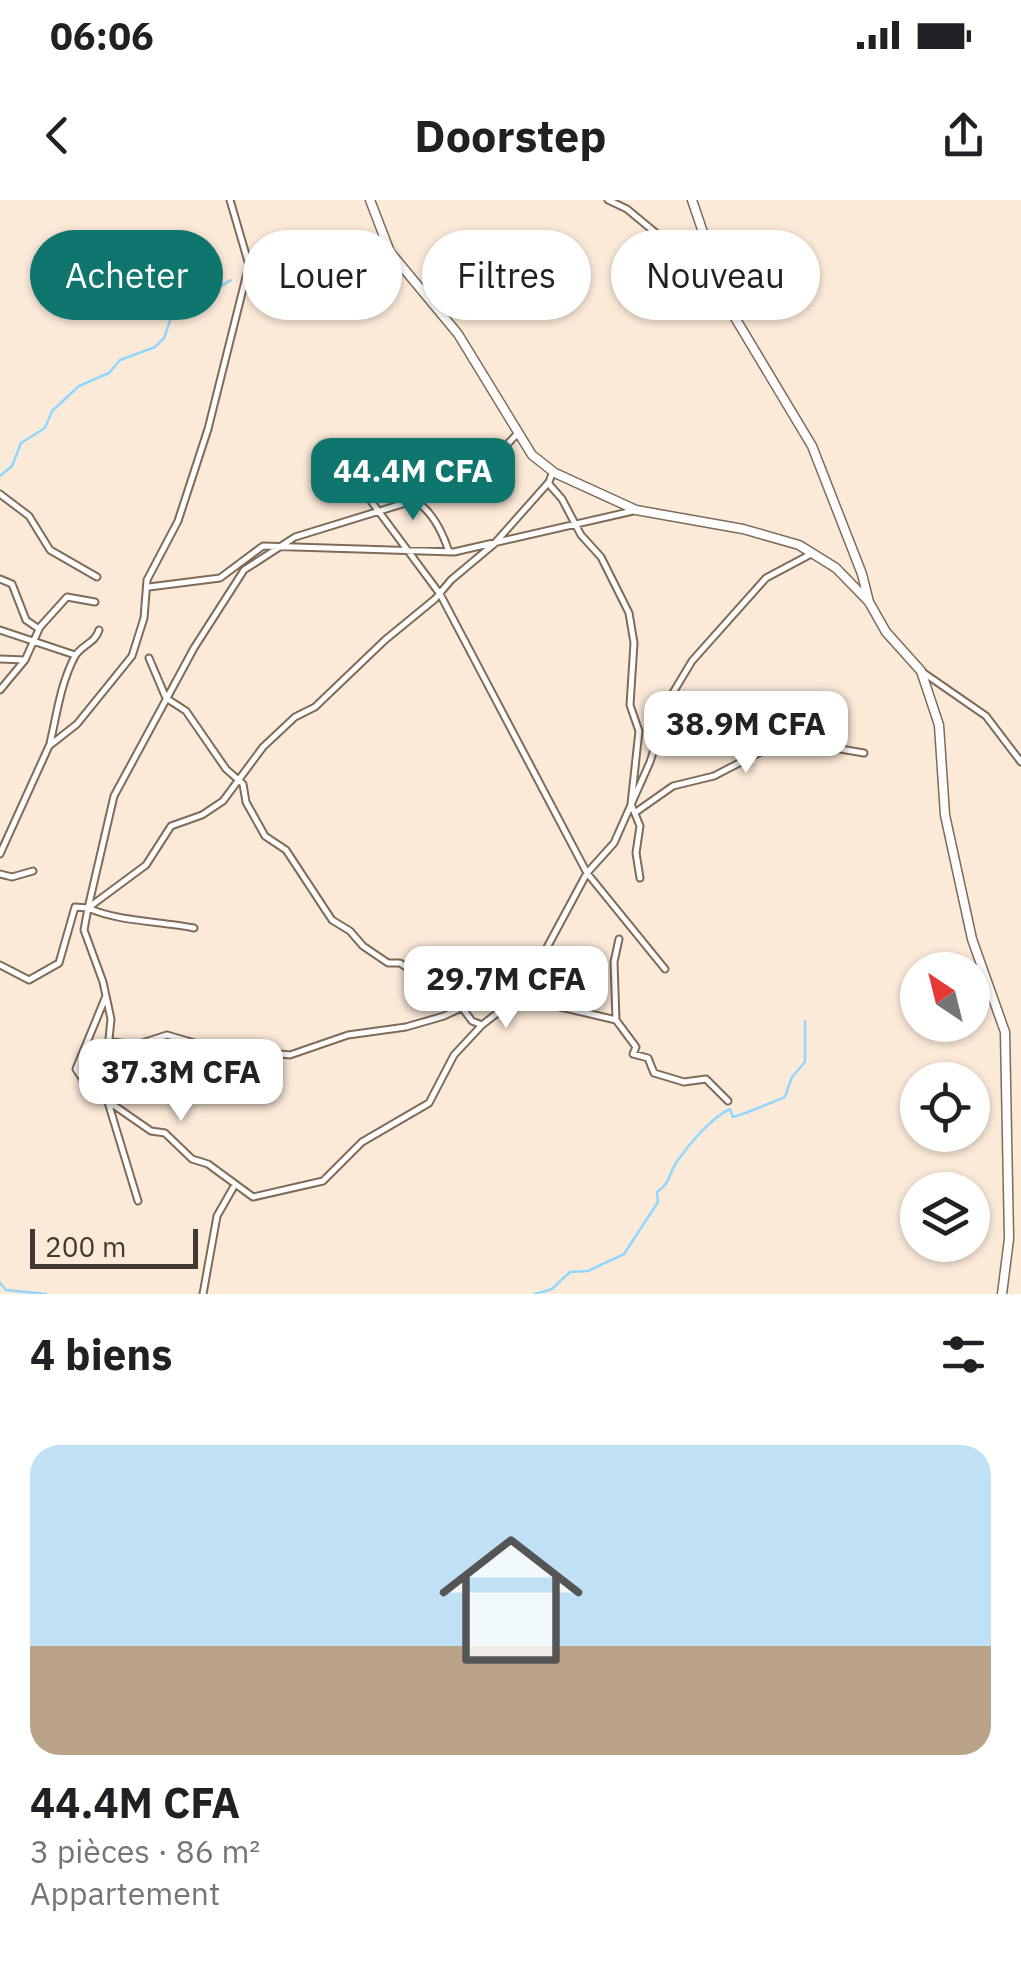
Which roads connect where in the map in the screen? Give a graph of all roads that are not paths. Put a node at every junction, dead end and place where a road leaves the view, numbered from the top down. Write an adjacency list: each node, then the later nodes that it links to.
1 (230, 200): 23 (street)
2 (370, 200): 6 (street)
3 (608, 200): 5 (street)
4 (692, 200): 26 (street)
5 (652, 230)
6 (518, 432): 8 (street); 12 (street)
7 (348, 470): 14 (street)
8 (553, 471): 9 (street); 13 (street)
9 (548, 483): 15 (street); 16 (street)
10 (381, 488): 12 (street)
11 (0, 494): 21 (street)
12 (412, 501): 14 (street); 19 (street)
13 (636, 510): 15 (street); 20 (street)
14 (376, 512): 17 (street); 18 (street)
15 (576, 525): 16 (street); 42 (street)
16 (494, 544): 19 (street); 24 (street)
17 (276, 547): 18 (street); 23 (street); 37 (street)
18 (409, 550): 19 (street); 24 (street)
19 (450, 552)
20 (813, 554): 26 (street); 42 (street)
21 (97, 577)
22 (0, 579): 27 (street)
23 (148, 588): 38 (street)
24 (440, 594): 41 (street); 45 (street)
25 (95, 602): 27 (street)
26 (869, 602): 35 (street)
27 (39, 629): 30 (street)
28 (0, 630): 30 (street)
29 (99, 630): 31 (street)
30 (34, 641): 31 (street); 34 (street)
31 (75, 655): 38 (street)
32 (149, 658): 37 (street)
33 (0, 659): 34 (street)
34 (25, 660): 36 (street)
35 (921, 671): 40 (street); 65 (street)
36 (0, 690)
37 (166, 698): 41 (street); 48 (street)
38 (49, 746): 43 (street)
39 (864, 753): 42 (street)
40 (1021, 762)
41 (237, 779): 48 (street); 56 (street)
42 (634, 810): 45 (street); 47 (street)
43 (0, 854)
44 (33, 871): 46 (street)
45 (587, 873): 52 (street); 53 (street)
46 (0, 874)
47 (640, 878)
48 (88, 908): 49 (street); 51 (street); 54 (street)
49 (194, 928)
50 (619, 938): 57 (street)
51 (0, 966)
52 (665, 968)
53 (534, 972): 55 (street); 56 (street)
54 (106, 996): 59 (street); 60 (street)
55 (513, 1003): 57 (street); 58 (street)
56 (462, 1006): 58 (street); 59 (street)
57 (616, 1020): 61 (street)
58 (482, 1025): 62 (street)
59 (112, 1042): 60 (street)
60 (105, 1094): 62 (street); 63 (street)
61 (728, 1101)
62 (234, 1187): 64 (street)
63 (138, 1200)
64 (203, 1294)
65 (1002, 1294)

